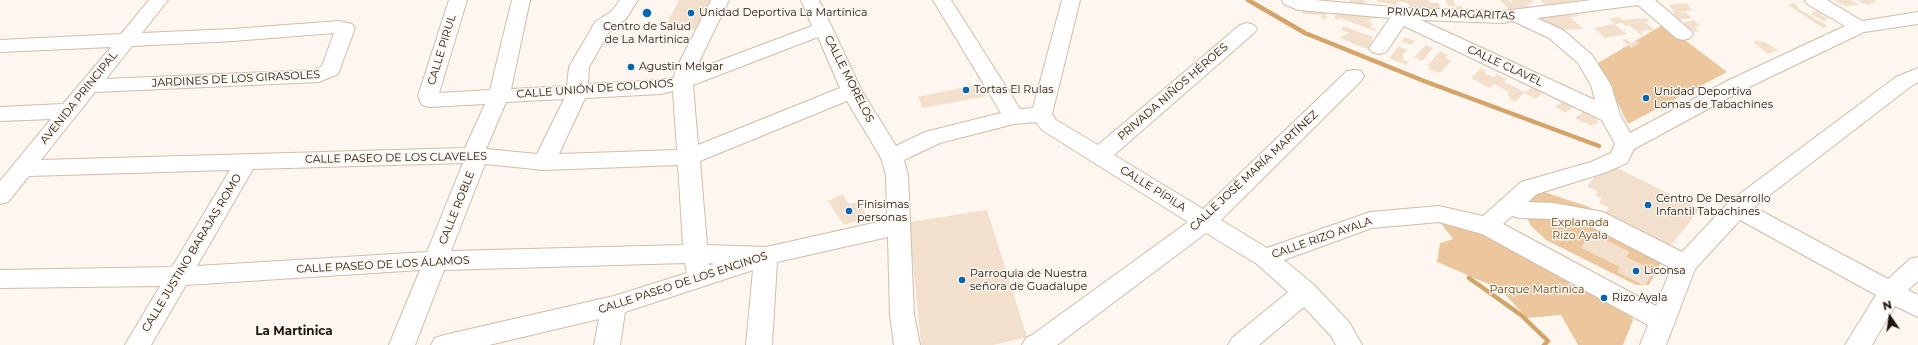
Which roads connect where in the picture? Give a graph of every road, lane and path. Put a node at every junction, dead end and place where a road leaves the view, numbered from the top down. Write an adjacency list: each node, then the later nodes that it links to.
1 (159, 0): 21 (street, AVENIDA PRINCIPAL)
2 (458, 0): 31 (street, CALLE PIRUL)
3 (521, 0): 30 (street, CALLE ROBLE)
4 (629, 0): 29 (street)
5 (720, 0): 25 (street)
6 (810, 0): 18 (street, CALLE MORELOS)
7 (942, 0): 36 (street)
8 (1071, 0): 34 (street)
9 (1291, 0): 14 (street, PRIVADA MARGARITAS)
10 (1491, 0): 15 (street)
11 (1636, 0): 15 (street, PRIVADA MARGARITAS)
12 (1644, 0): 20 (street)
13 (1814, 0): 17 (street)
14 (1402, 16): 15 (street, PRIVADA MARGARITAS); 23 (street); 35 (street, CALLE CLAVEL)
15 (1510, 16): 35 (street)
16 (1918, 18): 17 (street)
17 (1858, 27): 37 (street)
18 (824, 28): 25 (street, CALLE UNIÓN DE COLONOS); 28 (street, CALLE MORELOS)
19 (1247, 29): 39 (street, PRIVADA NIÑOS HÉROES)
20 (1683, 34)
21 (126, 41): 22 (street); 27 (street, AVENIDA PRINCIPAL); 27 (street, JARDINES DE LOS GIRASOLES)
22 (0, 46)
23 (1379, 48)
24 (1354, 76): 48 (street, CALLE JOSÉ MARÍA MARTÍNEZ)
25 (683, 82): 29 (street, CALLE UNIÓN DE COLONOS); 41 (street)
26 (1913, 82): 47 (street)
27 (90, 86): 32 (street, AVENIDA PRINCIPAL)
28 (852, 91): 40 (street, CALLE MORELOS); 41 (street, CALLE PASEO DE LOS CLAVELES)
29 (577, 93): 30 (street, CALLE UNIÓN DE COLONOS); 43 (street)
30 (499, 96): 31 (street, CALLE UNIÓN DE COLONOS); 38 (street, CALLE ROBLE)
31 (429, 100)
32 (70, 111): 33 (street); 44 (street, AVENIDA PRINCIPAL)
33 (0, 114)
34 (1042, 114): 36 (street); 39 (street, CALLE PÍPILA)
35 (1610, 115): 37 (street)
36 (1014, 118): 40 (street)
37 (1626, 144): 46 (street)
38 (475, 155): 42 (street, CALLE PASEO DE LOS CLAVELES); 43 (street, CALLE PASEO DE LOS CLAVELES); 55 (street, CALLE ROBLE)
39 (1099, 156): 48 (street, CALLE PÍPILA)
40 (892, 157): 50 (street, CALLE MORELOS)
41 (689, 158): 43 (street, CALLE PASEO DE LOS CLAVELES); 52 (street)
42 (246, 162): 44 (street, CALLE PASEO DE LOS CLAVELES); 58 (street, CALLE JUSTINO BARAJAS ROMO)
43 (544, 162)
44 (23, 168): 45 (street, AVENIDA PRINCIPAL)
45 (2, 192)
46 (1518, 204): 49 (street); 51 (street); 56 (street)
47 (1737, 208): 56 (street); 62 (street)
48 (1205, 221): 54 (street, CALLE PÍPILA); 72 (street, CALLE JOSÉ MARÍA MARTÍNEZ)
49 (1485, 224): 51 (street, CALLE RIZO AYALA); 54 (street, CALLE RIZO AYALA); 65 (street, CALLE RIZO AYALA)
50 (900, 226): 53 (street, CALLE PASEO DE LOS ENCINOS); 71 (street, CALLE MORELOS)
51 (1533, 241): 65 (street, CALLE RIZO AYALA)
52 (696, 254): 53 (street, CALLE PASEO DE LOS ÁLAMOS); 55 (street, CALLE PASEO DE LOS ÁLAMOS); 60 (street)
53 (766, 256): 60 (street, CALLE PASEO DE LOS ENCINOS); 70 (street)
54 (1265, 258): 61 (street, CALLE PÍPILA)
55 (436, 261): 58 (street, CALLE PASEO DE LOS ÁLAMOS); 67 (street, CALLE ROBLE)
56 (1685, 264): 65 (street)
57 (1918, 266): 62 (street)
58 (179, 276): 59 (street, CALLE PASEO DE LOS ÁLAMOS); 66 (street, CALLE JUSTINO BARAJAS ROMO)
59 (0, 279)
60 (698, 280): 63 (street, CALLE PASEO DE LOS ENCINOS)
61 (1305, 292): 73 (street); 74 (street, CALLE PÍPILA)
62 (1891, 292): 64 (street); 76 (street)
63 (614, 306): 68 (street, CALLE PASEO DE LOS ENCINOS); 69 (street)
64 (1918, 307)
65 (1665, 315): 75 (street)
66 (138, 345)
67 (402, 345)
68 (444, 345)
69 (607, 345)
70 (759, 345)
71 (907, 345)
72 (1035, 345)
73 (1241, 345)
74 (1349, 345)
75 (1653, 345)
76 (1858, 345)

